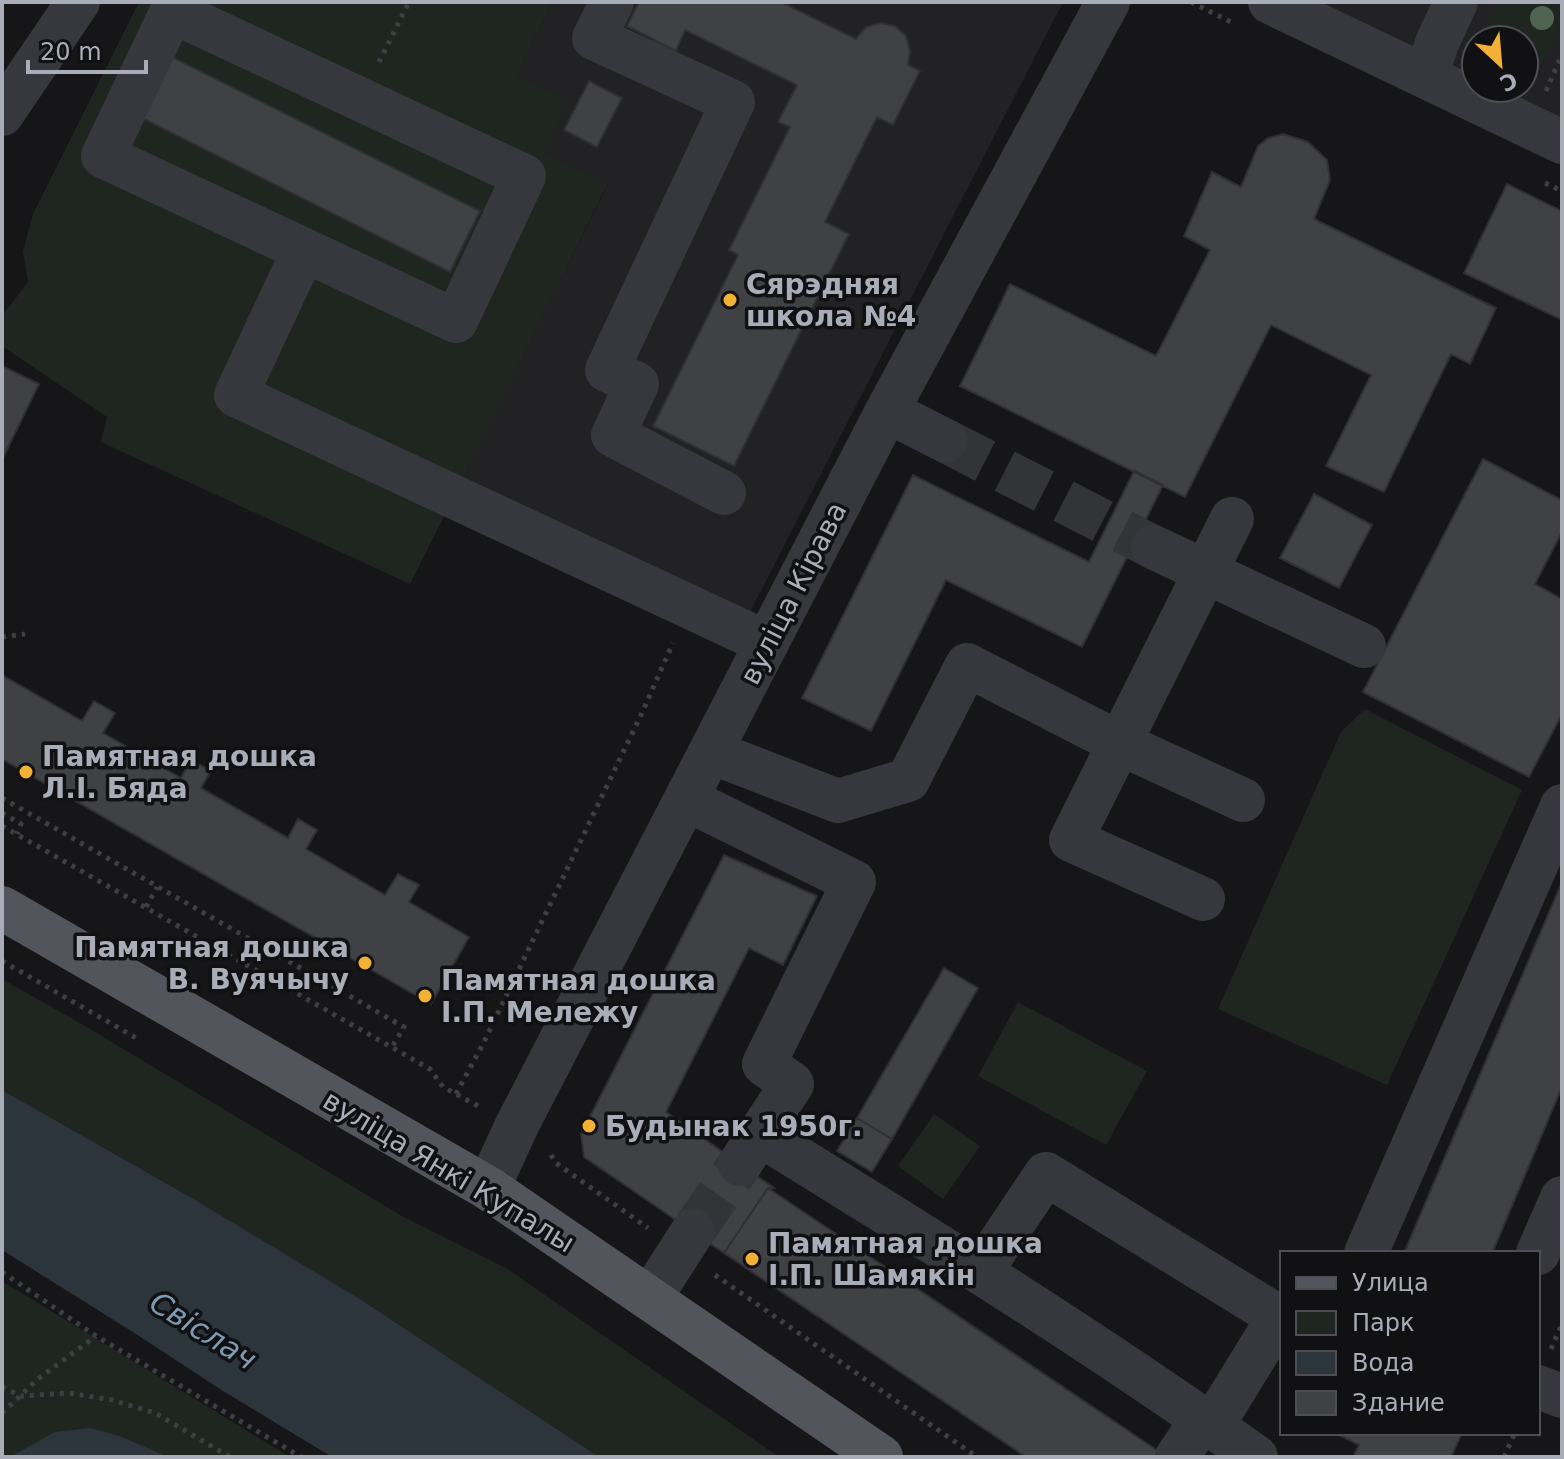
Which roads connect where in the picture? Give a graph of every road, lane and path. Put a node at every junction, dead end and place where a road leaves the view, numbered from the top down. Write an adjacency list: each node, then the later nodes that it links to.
1 (78, 2): 9 (street)
2 (612, 2): 14 (street)
3 (1108, 2): 12 (street, вуліца Кірава)
4 (1270, 2): 7 (street)
5 (1456, 2): 7 (street)
6 (1562, 54): 8 (path)
7 (1426, 76): 10 (street)
8 (1544, 95)
9 (2, 114)
10 (1562, 142)
11 (304, 250): 11 (street); 20 (street)
12 (887, 411): 13 (street); 20 (street, вуліца Кірава)
13 (946, 441)
14 (724, 493)
15 (1232, 519): 17 (street)
16 (1153, 547): 17 (street)
17 (1205, 571): 21 (street); 23 (street)
18 (25, 634): 19 (path)
19 (2, 637)
20 (767, 643): 24 (street, вуліца Кірава)
21 (1364, 646)
22 (641, 715): 39 (path)
23 (1119, 743): 24 (street); 27 (street); 33 (street)
24 (711, 752): 26 (street, вуліца Кірава)
25 (2, 798): 32 (path)
26 (686, 799): 42 (street, вуліца Кірава); 47 (street)
27 (1243, 800)
28 (1562, 806): 45 (street)
29 (2, 813): 31 (path)
30 (2, 826): 31 (path)
31 (17, 834): 34 (path)
32 (157, 887): 34 (path); 38 (path)
33 (1203, 899)
34 (146, 907): 38 (path)
35 (2, 908): 42 (main road, вуліца Янкі Купалы)
36 (2, 961): 37 (path)
37 (139, 1040)
38 (392, 1047): 39 (path)
39 (456, 1094): 40 (path)
40 (492, 1113)
41 (546, 1147): 44 (path)
42 (488, 1188): 49 (main road, вуліца Янкі Купалы)
43 (1562, 1198): 46 (street)
44 (686, 1241): 49 (street); 61 (path)
45 (1367, 1251)
46 (1539, 1251)
47 (981, 1271): 56 (street); 56 (street)
48 (2, 1272): 50 (path)
49 (650, 1298): 60 (main road, вуліца Янкі Купалы)
50 (96, 1336): 53 (path); 59 (path)
51 (2, 1387): 53 (path)
52 (1540, 1388): 54 (street)
53 (21, 1396): 55 (path); 58 (path)
54 (1562, 1396)
55 (2, 1413)
56 (1208, 1422): 62 (street); 63 (street)
57 (1514, 1435): 64 (path)
58 (230, 1457)
59 (301, 1457)
60 (881, 1457)
61 (977, 1457)
62 (1177, 1457)
63 (1256, 1457)
64 (1504, 1457)

